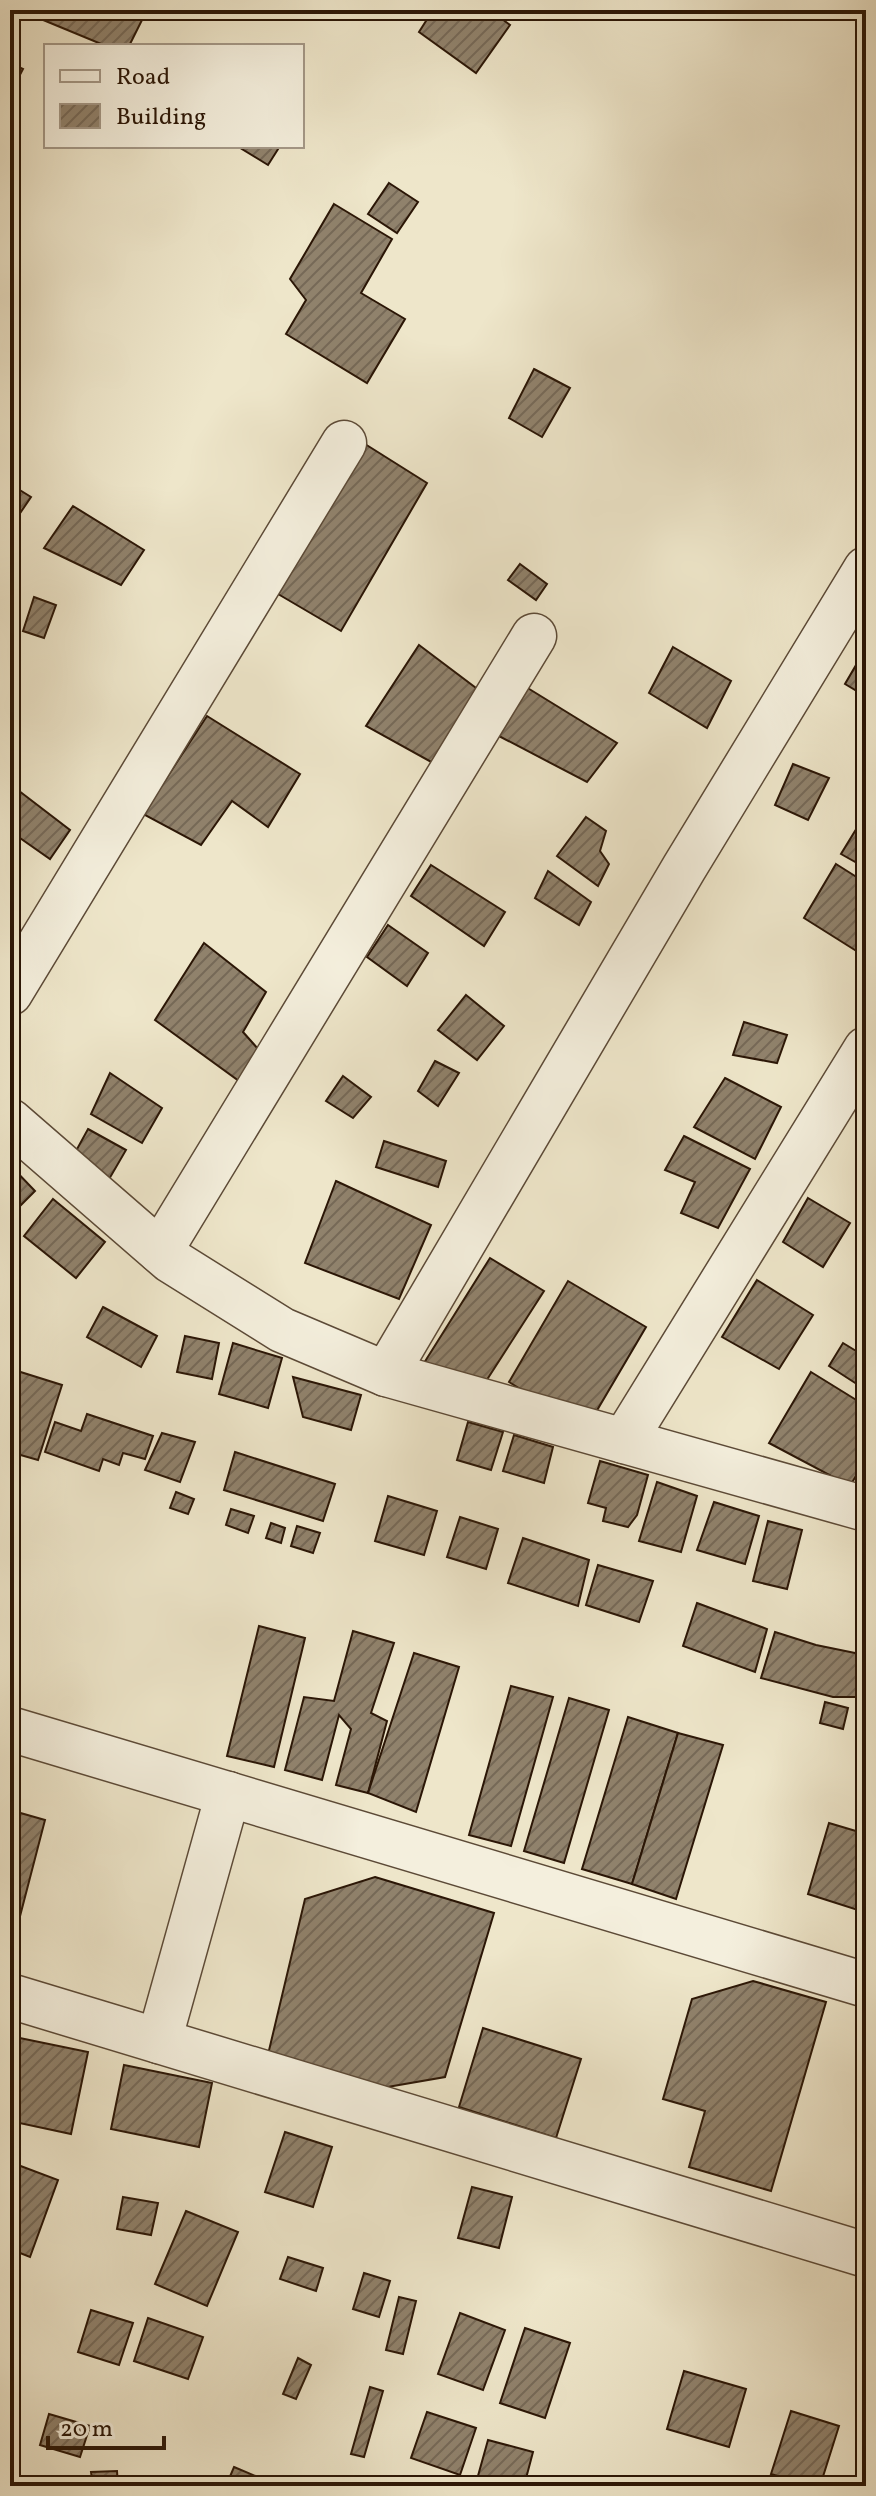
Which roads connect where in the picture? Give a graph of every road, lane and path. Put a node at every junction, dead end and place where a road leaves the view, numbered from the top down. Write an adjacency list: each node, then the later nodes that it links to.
1 (344, 443): 4 (street)
2 (866, 569): 8 (street)
3 (534, 636): 7 (street)
4 (10, 993)
5 (866, 1049): 9 (street)
6 (10, 1121): 7 (street)
7 (160, 1251): 8 (street)
8 (386, 1374): 9 (street)
9 (624, 1441): 10 (street)
10 (864, 1505)
11 (10, 1729): 12 (street)
12 (228, 1794): 13 (street); 15 (street)
13 (866, 1985)
14 (10, 1996): 15 (street)
15 (159, 2041): 16 (street)
16 (866, 2255)

